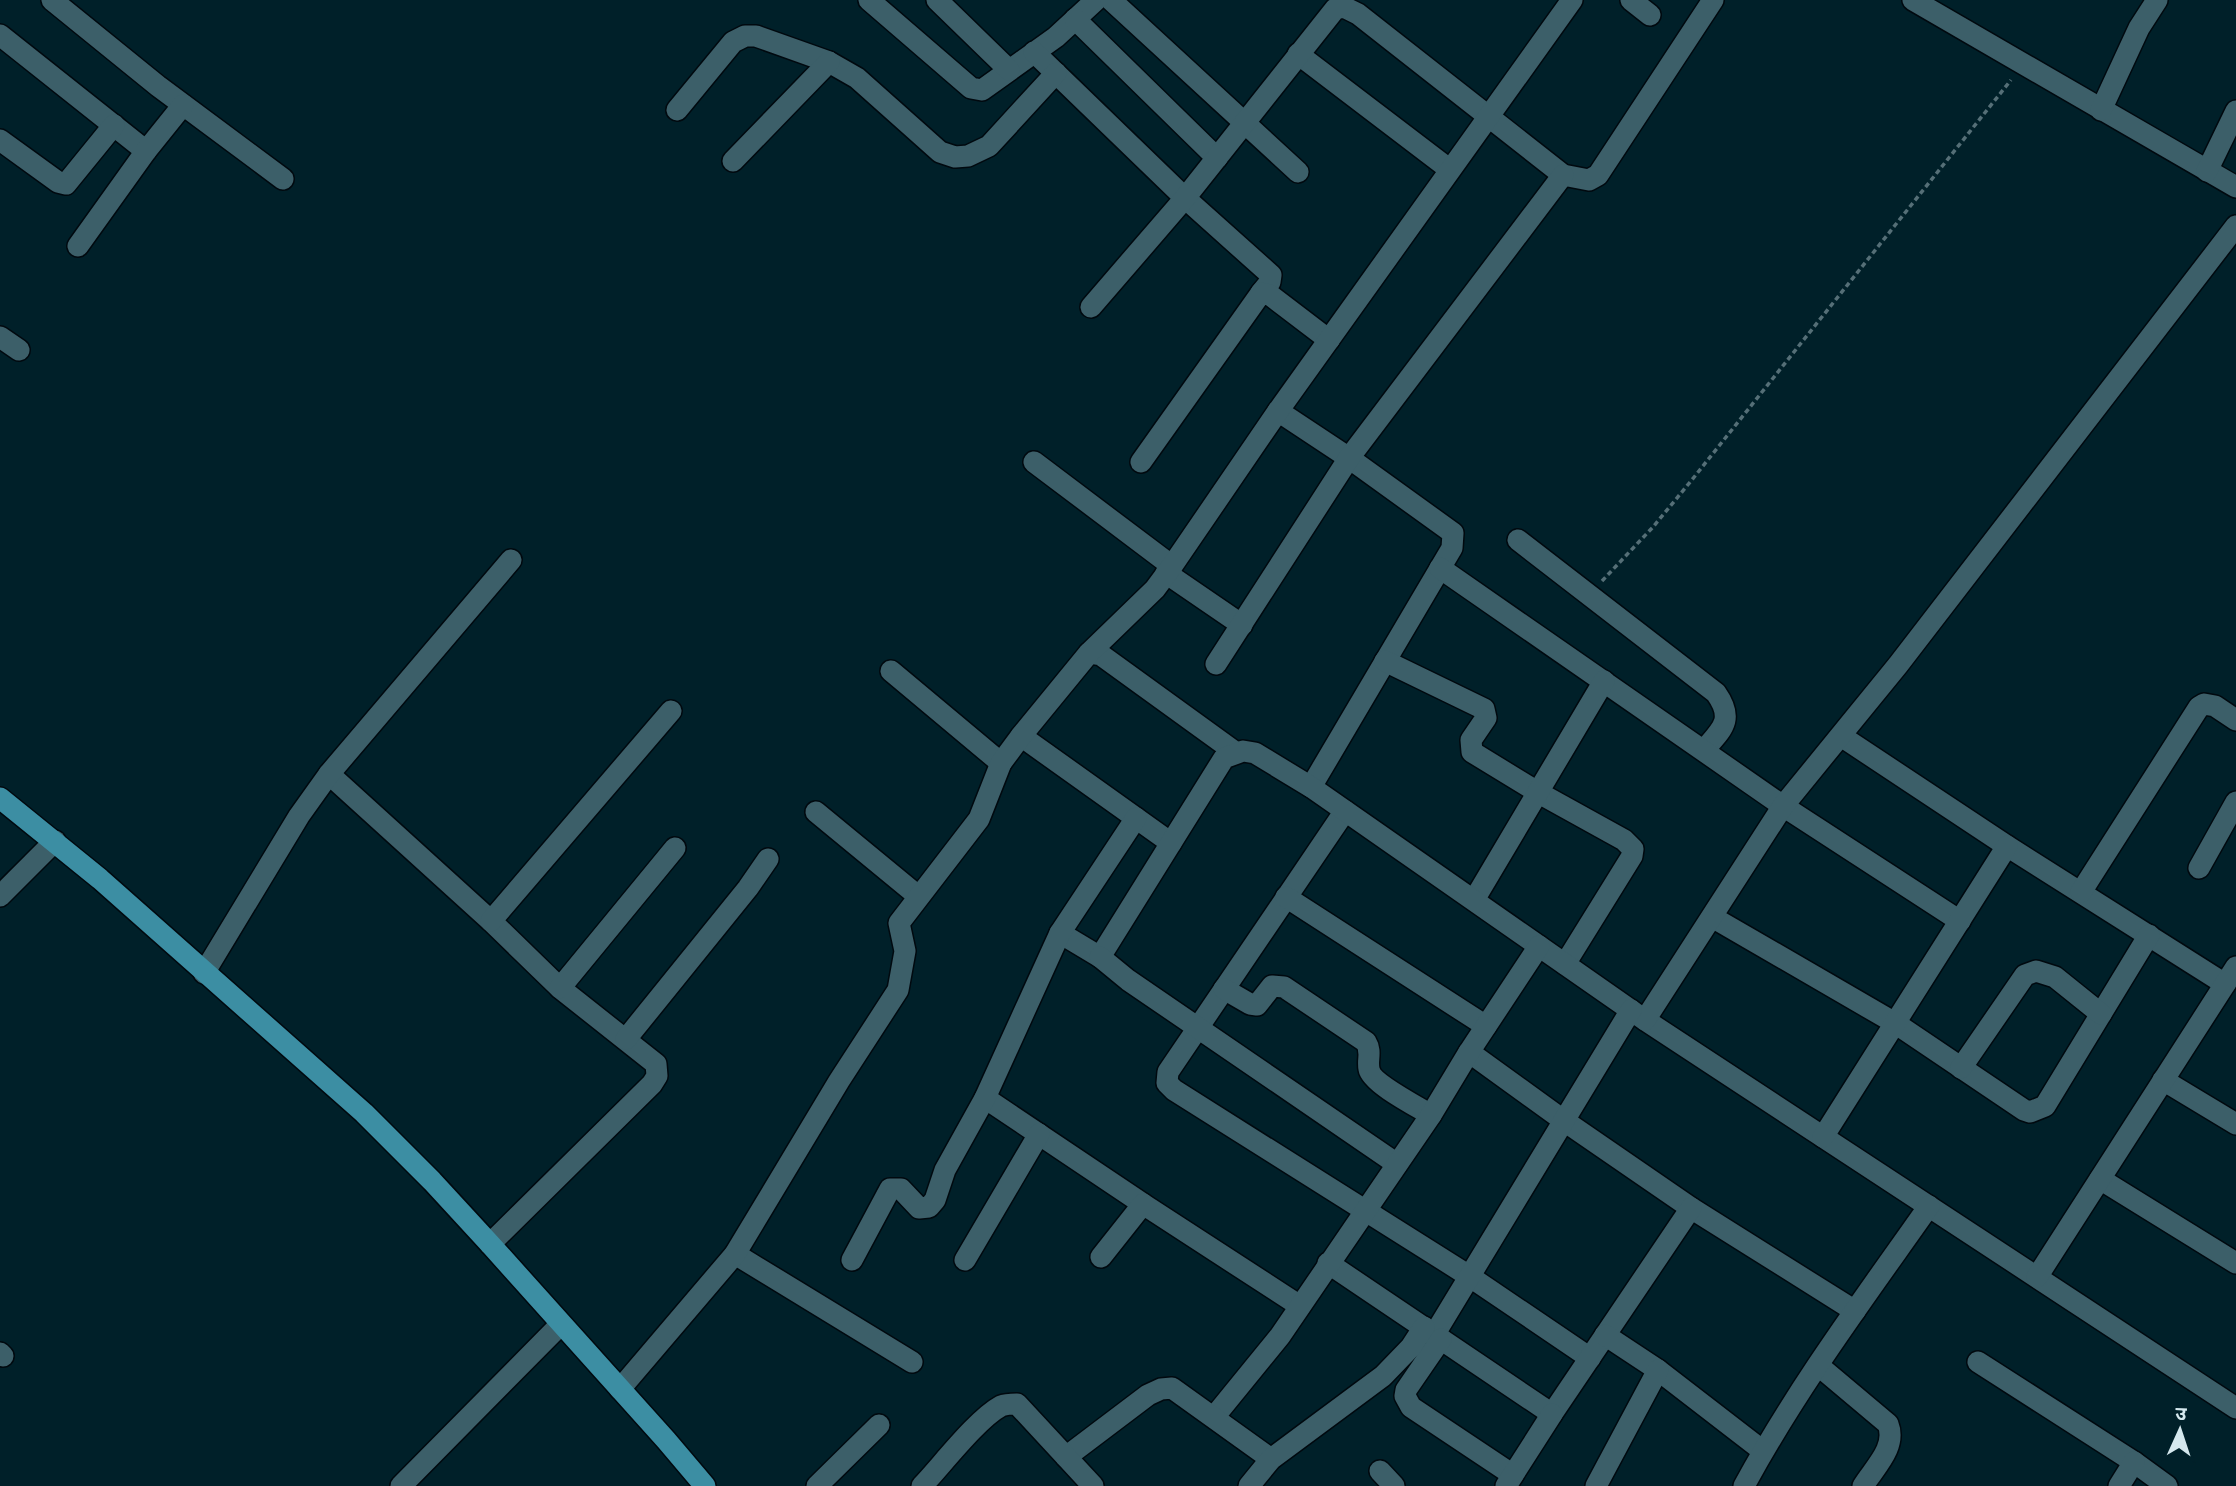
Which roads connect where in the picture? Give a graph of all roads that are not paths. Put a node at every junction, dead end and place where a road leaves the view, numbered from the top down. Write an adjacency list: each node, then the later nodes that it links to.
1 (52, 0): 19 (street)
2 (869, 0): 17 (street)
3 (937, 0): 17 (street)
4 (1096, 0): 12 (street)
5 (1111, 0): 24 (street)
6 (1572, 0): 23 (street)
7 (1631, 0): 11 (street)
8 (1713, 0): 33 (street)
9 (1913, 0): 21 (street)
10 (2157, 0): 21 (street)
11 (1650, 15)
12 (1075, 19): 14 (street); 28 (street)
13 (0, 35): 25 (street)
14 (1034, 52): 17 (street); 18 (street)
15 (1298, 54): 23 (street); 24 (street); 30 (street)
16 (829, 62): 18 (street); 20 (street); 29 (street)
17 (1009, 70)
18 (1056, 73): 36 (street)
19 (183, 105): 27 (street); 34 (street)
20 (677, 110)
21 (2101, 110): 31 (street)
22 (2236, 111): 31 (street)
23 (1487, 116): 30 (street); 33 (street)
24 (1244, 124): 28 (street); 32 (street)
25 (114, 125): 26 (street); 27 (street)
26 (0, 139)
27 (146, 151): 38 (street)
28 (1217, 158): 36 (street)
29 (733, 161)
30 (1449, 169): 42 (street)
31 (2207, 171): 35 (street)
32 (1298, 172)
33 (1563, 175): 45 (street)
34 (283, 179)
35 (2236, 187)
36 (1185, 198): 39 (street); 40 (street)
37 (2236, 226): 61 (street)
38 (78, 246)
39 (1261, 293): 42 (street); 47 (street)
40 (1091, 307)
41 (0, 337): 43 (street)
42 (1328, 340): 44 (street)
43 (19, 350)
44 (1278, 411): 45 (street); 51 (street)
45 (1349, 458): 50 (street); 52 (street)
46 (1034, 462): 51 (street)
47 (1141, 463)
48 (1518, 540): 62 (street)
49 (511, 560): 65 (street)
50 (1440, 568): 54 (street); 57 (street)
51 (1169, 570): 52 (street); 53 (street)
52 (1241, 625): 55 (street)
53 (1089, 653): 60 (street); 63 (street)
54 (1385, 661): 66 (street); 67 (street)
55 (1216, 664)
56 (891, 671): 64 (street)
57 (1604, 681): 62 (street); 67 (street)
58 (671, 711): 86 (street)
59 (2236, 720): 80 (street)
60 (1021, 736): 64 (street); 73 (street)
61 (1841, 736): 70 (street); 76 (street)
62 (1704, 750): 70 (street)
63 (1235, 752): 66 (street); 75 (street)
64 (1001, 763): 82 (street)
65 (329, 774): 86 (street); 93 (street)
66 (1311, 787): 71 (street)
67 (1539, 793): 84 (street); 92 (street)
68 (0, 798): 74 (main road)
69 (2236, 802): 79 (street)
70 (1783, 806): 85 (street); 87 (street)
71 (1345, 811): 83 (street); 84 (street)
72 (816, 812): 82 (street)
73 (1136, 818): 75 (street); 88 (street)
74 (55, 841): 81 (street); 93 (main road)
75 (1171, 843): 91 (street)
76 (2007, 846): 80 (street); 87 (street)
77 (675, 848): 95 (street)
78 (768, 859): 102 (street)
79 (2199, 868)
80 (2081, 892): 89 (street)
81 (0, 896)
82 (918, 896): 119 (street)
83 (1286, 897): 96 (street); 100 (street)
84 (1474, 900): 90 (street)
85 (1712, 917): 98 (street); 99 (street)
86 (491, 921): 95 (street)
87 (1960, 921): 99 (street)
88 (1060, 933): 91 (street); 106 (street)
89 (2148, 935): 94 (street); 97 (street)
90 (1539, 946): 92 (street); 100 (street)
91 (1100, 957): 101 (street)
92 (1565, 964): 98 (street)
93 (204, 973): 118 (main road)
94 (2231, 976): 105 (street)
95 (560, 988): 102 (street)
96 (1224, 989): 101 (street); 107 (street)
97 (2101, 1014): 104 (street); 104 (street)
98 (1638, 1015): 108 (street); 111 (street)
99 (1895, 1023): 104 (street); 111 (street)
100 (1486, 1026): 103 (street)
101 (1199, 1027): 112 (street); 117 (street)
102 (626, 1039): 118 (street)
103 (1469, 1052): 107 (street); 108 (street)
104 (1961, 1068)
105 (2163, 1080): 109 (street); 113 (street)
106 (985, 1098): 110 (street); 121 (street)
107 (1431, 1115): 112 (street)
108 (1563, 1120): 116 (street); 125 (street)
109 (2236, 1123)
110 (1039, 1134): 114 (street); 122 (street)
111 (1823, 1137): 115 (street)
112 (1396, 1164): 117 (street)
113 (2100, 1179): 124 (street); 126 (street)
114 (1143, 1204): 120 (street); 127 (street)
115 (1929, 1206): 126 (street); 128 (street)
116 (1690, 1208): 128 (street); 131 (street)
117 (1364, 1209): 123 (street); 125 (street)
118 (490, 1244): 129 (main road)
119 (736, 1254): 133 (street); 137 (street)
120 (1101, 1257)
121 (852, 1260)
122 (965, 1260)
123 (1328, 1263): 127 (street); 130 (street)
124 (2236, 1263)
125 (1469, 1276): 130 (street); 132 (street)
126 (2037, 1277): 138 (street)
127 (1300, 1306): 140 (street)
128 (1855, 1311): 135 (street)
129 (561, 1324): 137 (main road); 147 (street)
130 (1433, 1334): 139 (street); 144 (street); 146 (street)
131 (1605, 1335): 132 (street); 136 (street)
132 (1590, 1358): 139 (street)
133 (912, 1362)
134 (1978, 1362): 145 (street)
135 (1819, 1366): 142 (street); 155 (street)
136 (1658, 1370): 142 (street); 153 (street)
137 (620, 1389): 148 (main road)
138 (2236, 1408)
139 (1552, 1414): 146 (street)
140 (1214, 1417): 143 (street); 144 (street)
141 (879, 1425): 149 (street)
142 (1763, 1451): 154 (street)
143 (1066, 1457): 150 (street); 151 (street)
144 (1271, 1460): 152 (street)
145 (2134, 1462): 156 (street); 157 (street)
146 (1509, 1480)
147 (401, 1486)
148 (705, 1486)
149 (817, 1486)
150 (922, 1486)
151 (1093, 1486)
152 (1249, 1486)
153 (1596, 1486)
154 (1744, 1486)
155 (1863, 1486)
156 (2119, 1486)
157 (2167, 1486)

